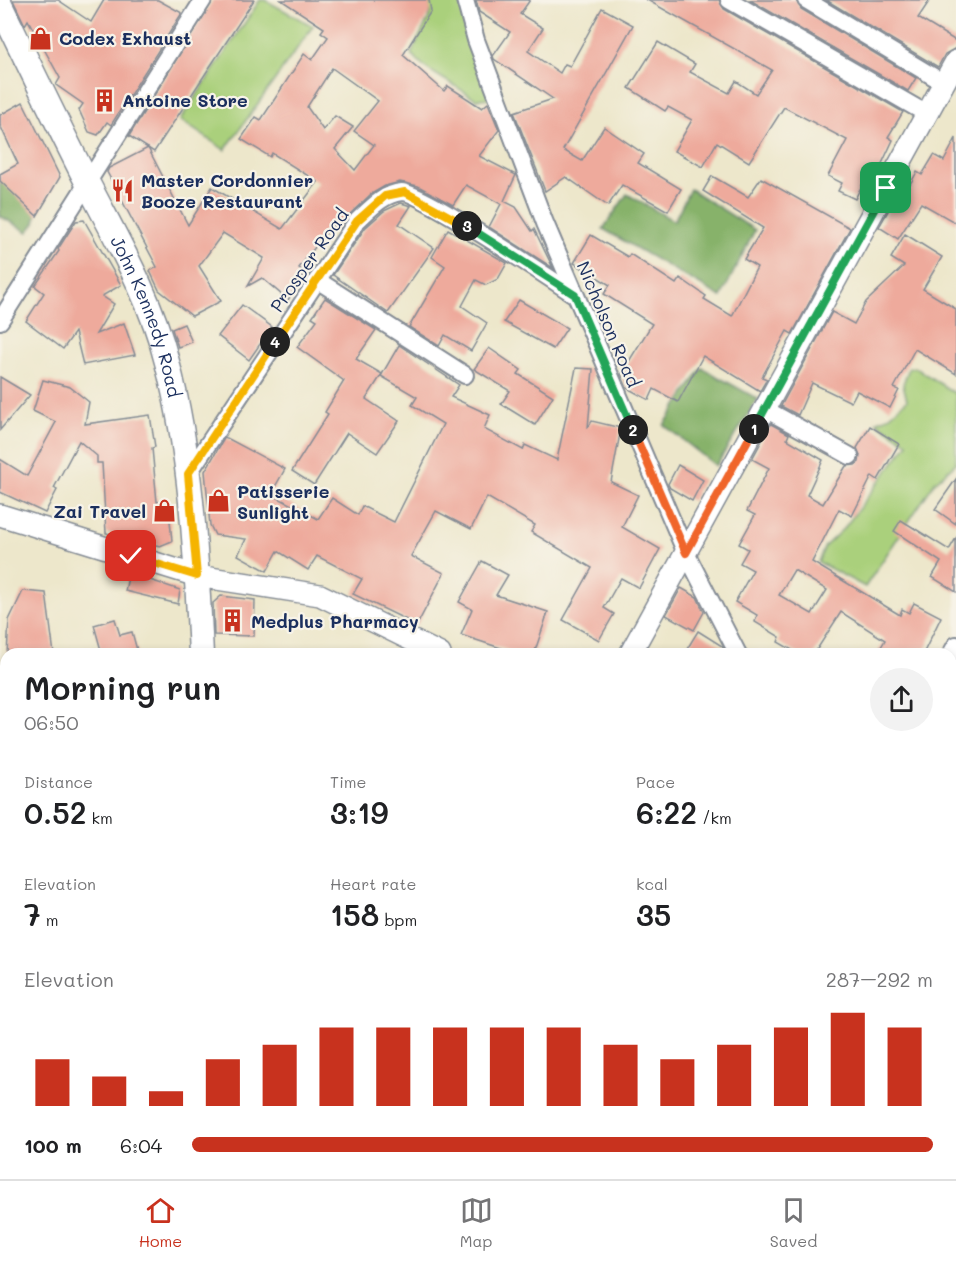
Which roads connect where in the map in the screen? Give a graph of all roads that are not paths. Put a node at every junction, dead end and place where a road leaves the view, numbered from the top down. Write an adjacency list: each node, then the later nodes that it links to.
1 (203, 0): 9 (street)
2 (465, 0): 11 (street, Nicholson Road)
3 (729, 0): 8 (street)
4 (806, 0): 7 (street)
5 (0, 5): 9 (main road, John Kennedy Road)
6 (956, 62): 7 (street)
7 (944, 83): 8 (street)
8 (927, 114): 14 (street)
9 (88, 184): 12 (street); 16 (main road, John Kennedy Road)
10 (317, 280): 11 (street, Prosper Road); 13 (street); 16 (street, Prosper Road)
11 (575, 295): 18 (street, Nicholson Road)
12 (0, 321)
13 (465, 375)
14 (765, 409): 15 (street); 18 (street)
15 (850, 456)
16 (188, 474): 19 (main road, John Kennedy Road)
17 (0, 515): 19 (street)
18 (686, 553): 22 (street); 23 (street, Nicholson Road)
19 (197, 576): 20 (main road, John Kennedy Road); 21 (street)
20 (201, 648)
21 (428, 648)
22 (633, 648)
23 (735, 648)

